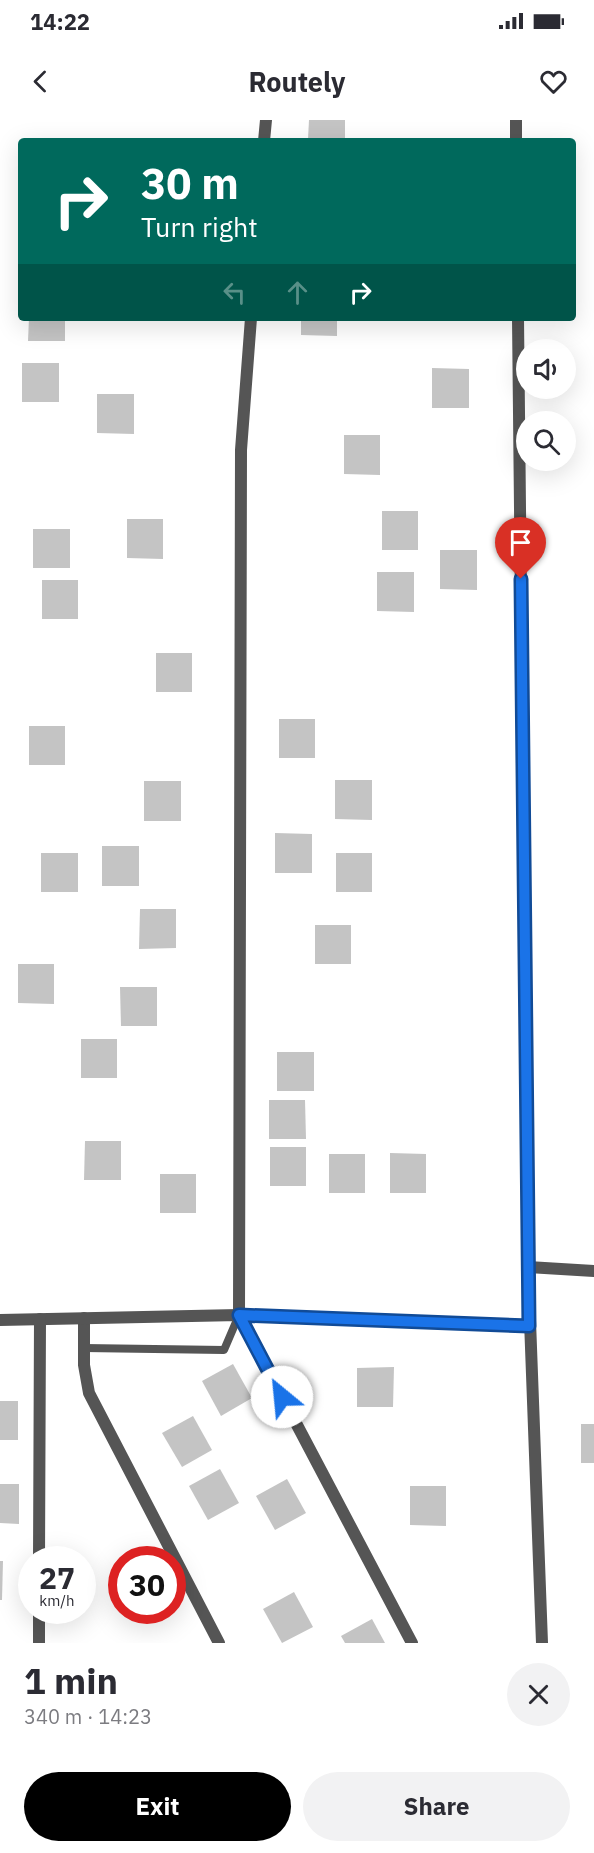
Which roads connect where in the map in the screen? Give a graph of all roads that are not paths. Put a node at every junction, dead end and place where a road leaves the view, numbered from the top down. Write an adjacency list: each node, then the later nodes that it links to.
1 (266, 120): 3 (street)
2 (516, 120): 4 (street)
3 (264, 138)
4 (516, 138)
5 (251, 321): 9 (street)
6 (518, 321): 7 (street)
7 (528, 1267): 8 (street); 13 (street)
8 (594, 1270)
9 (239, 1315): 10 (street); 13 (street); 14 (lane); 19 (street)
10 (84, 1318): 11 (street); 14 (street)
11 (40, 1319): 12 (street); 15 (street)
12 (0, 1320)
13 (529, 1326): 20 (street)
14 (84, 1348): 18 (street)
15 (39, 1546)
16 (39, 1624): 17 (street)
17 (39, 1643)
18 (219, 1643)
19 (412, 1643)
20 (542, 1643)

